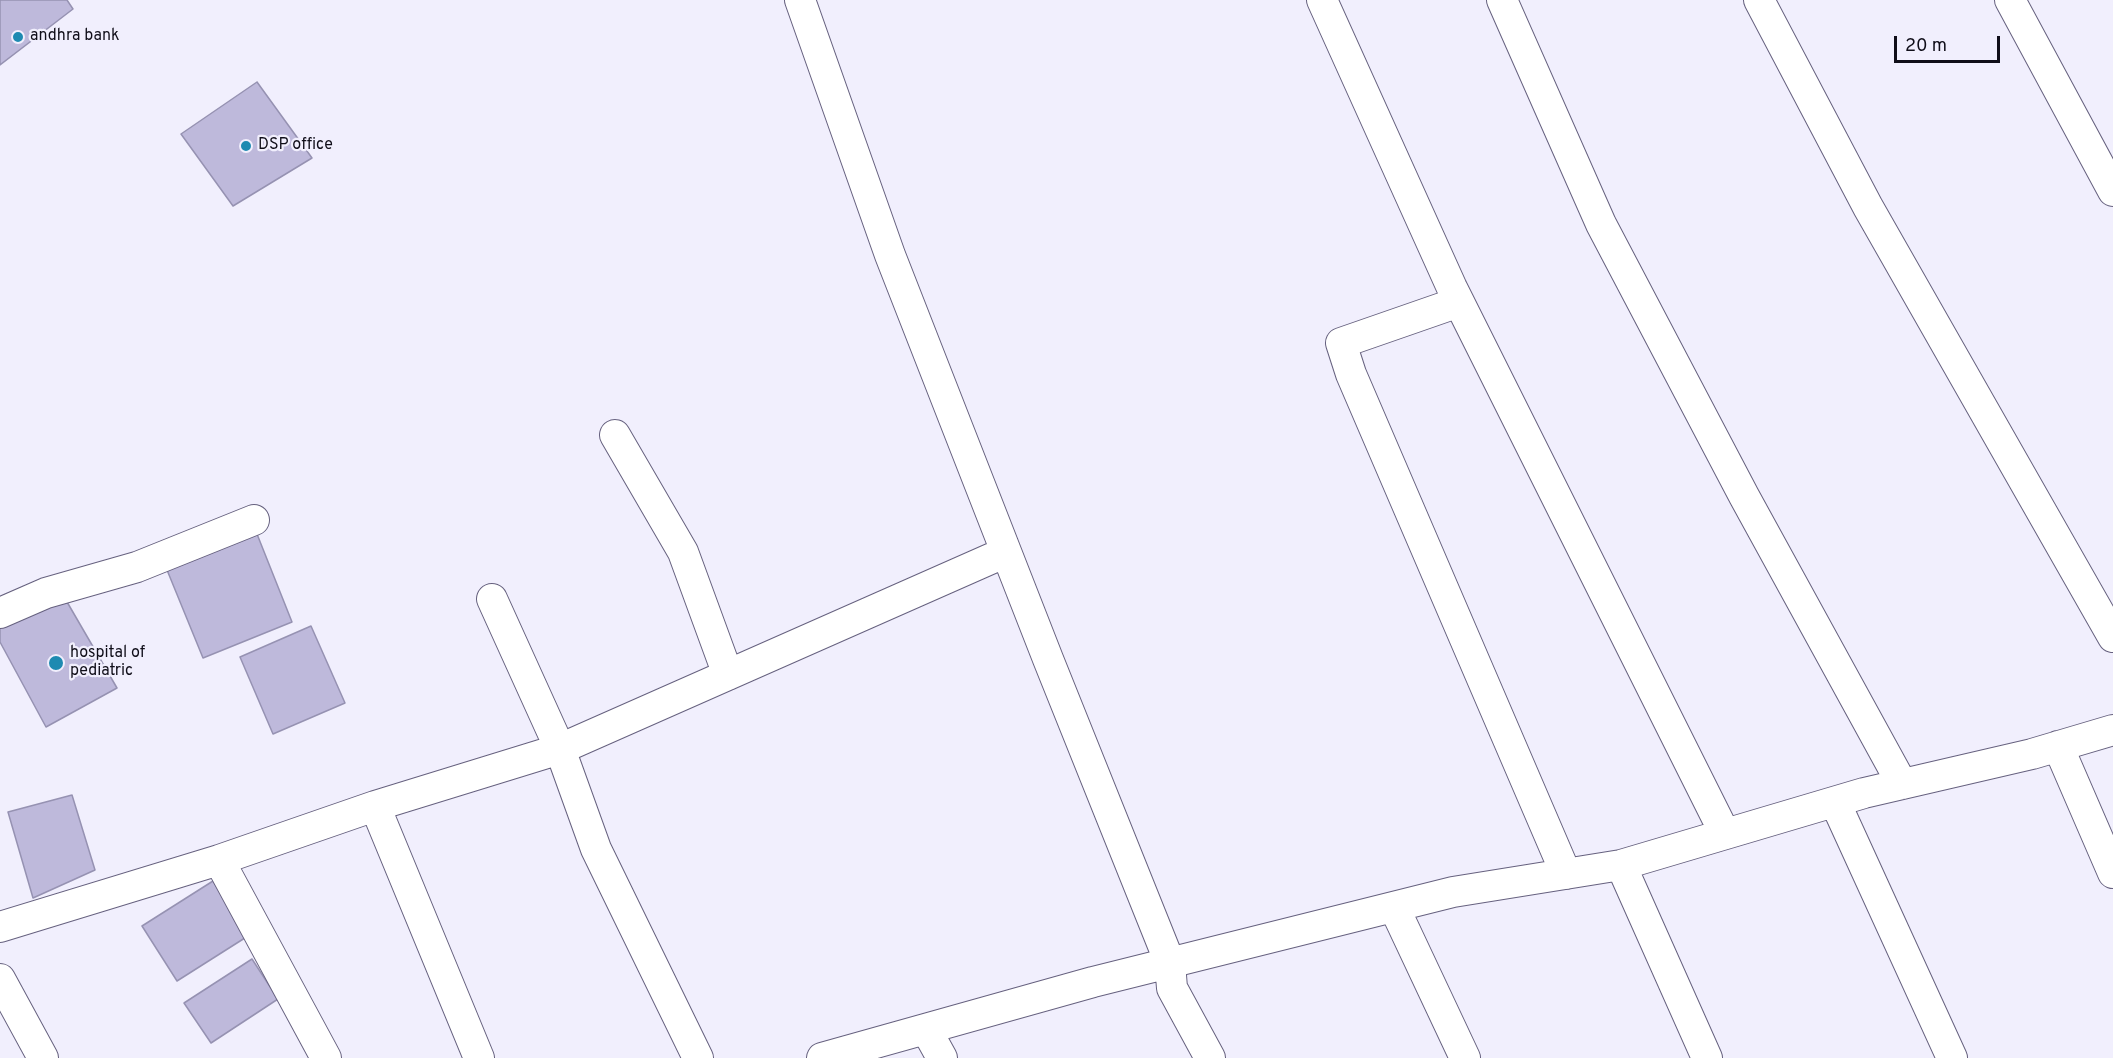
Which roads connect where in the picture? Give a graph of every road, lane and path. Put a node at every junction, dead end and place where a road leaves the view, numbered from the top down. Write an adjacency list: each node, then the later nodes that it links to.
1 (1322, 0): 7 (street)
2 (1502, 0): 18 (street)
3 (1758, 0): 13 (street)
4 (2010, 0): 6 (street)
5 (803, 1): 10 (street)
6 (2113, 191)
7 (1459, 303): 21 (street); 25 (street)
8 (615, 435): 14 (street)
9 (254, 520): 12 (street)
10 (1006, 552): 14 (street); 28 (street)
11 (492, 599): 17 (street)
12 (0, 613)
13 (2113, 637)
14 (728, 675): 17 (street)
15 (2113, 730): 16 (street)
16 (2058, 746): 18 (street); 24 (street)
17 (560, 749): 20 (street); 34 (street)
18 (1902, 784): 19 (street)
19 (1834, 802): 21 (street); 40 (street)
20 (375, 806): 22 (street); 33 (street)
21 (1725, 834): 23 (street)
22 (219, 860): 27 (street); 32 (street)
23 (1621, 865): 25 (street); 39 (street)
24 (2113, 873)
25 (1566, 874): 26 (street)
26 (1394, 907): 28 (street); 38 (street)
27 (0, 927)
28 (1170, 963): 30 (street); 37 (street)
29 (0, 979): 31 (street)
30 (926, 1029): 35 (street); 36 (street)
31 (44, 1058)
32 (326, 1058)
33 (479, 1058)
34 (698, 1058)
35 (822, 1058)
36 (942, 1058)
37 (1210, 1058)
38 (1465, 1058)
39 (1707, 1058)
40 (1952, 1058)

